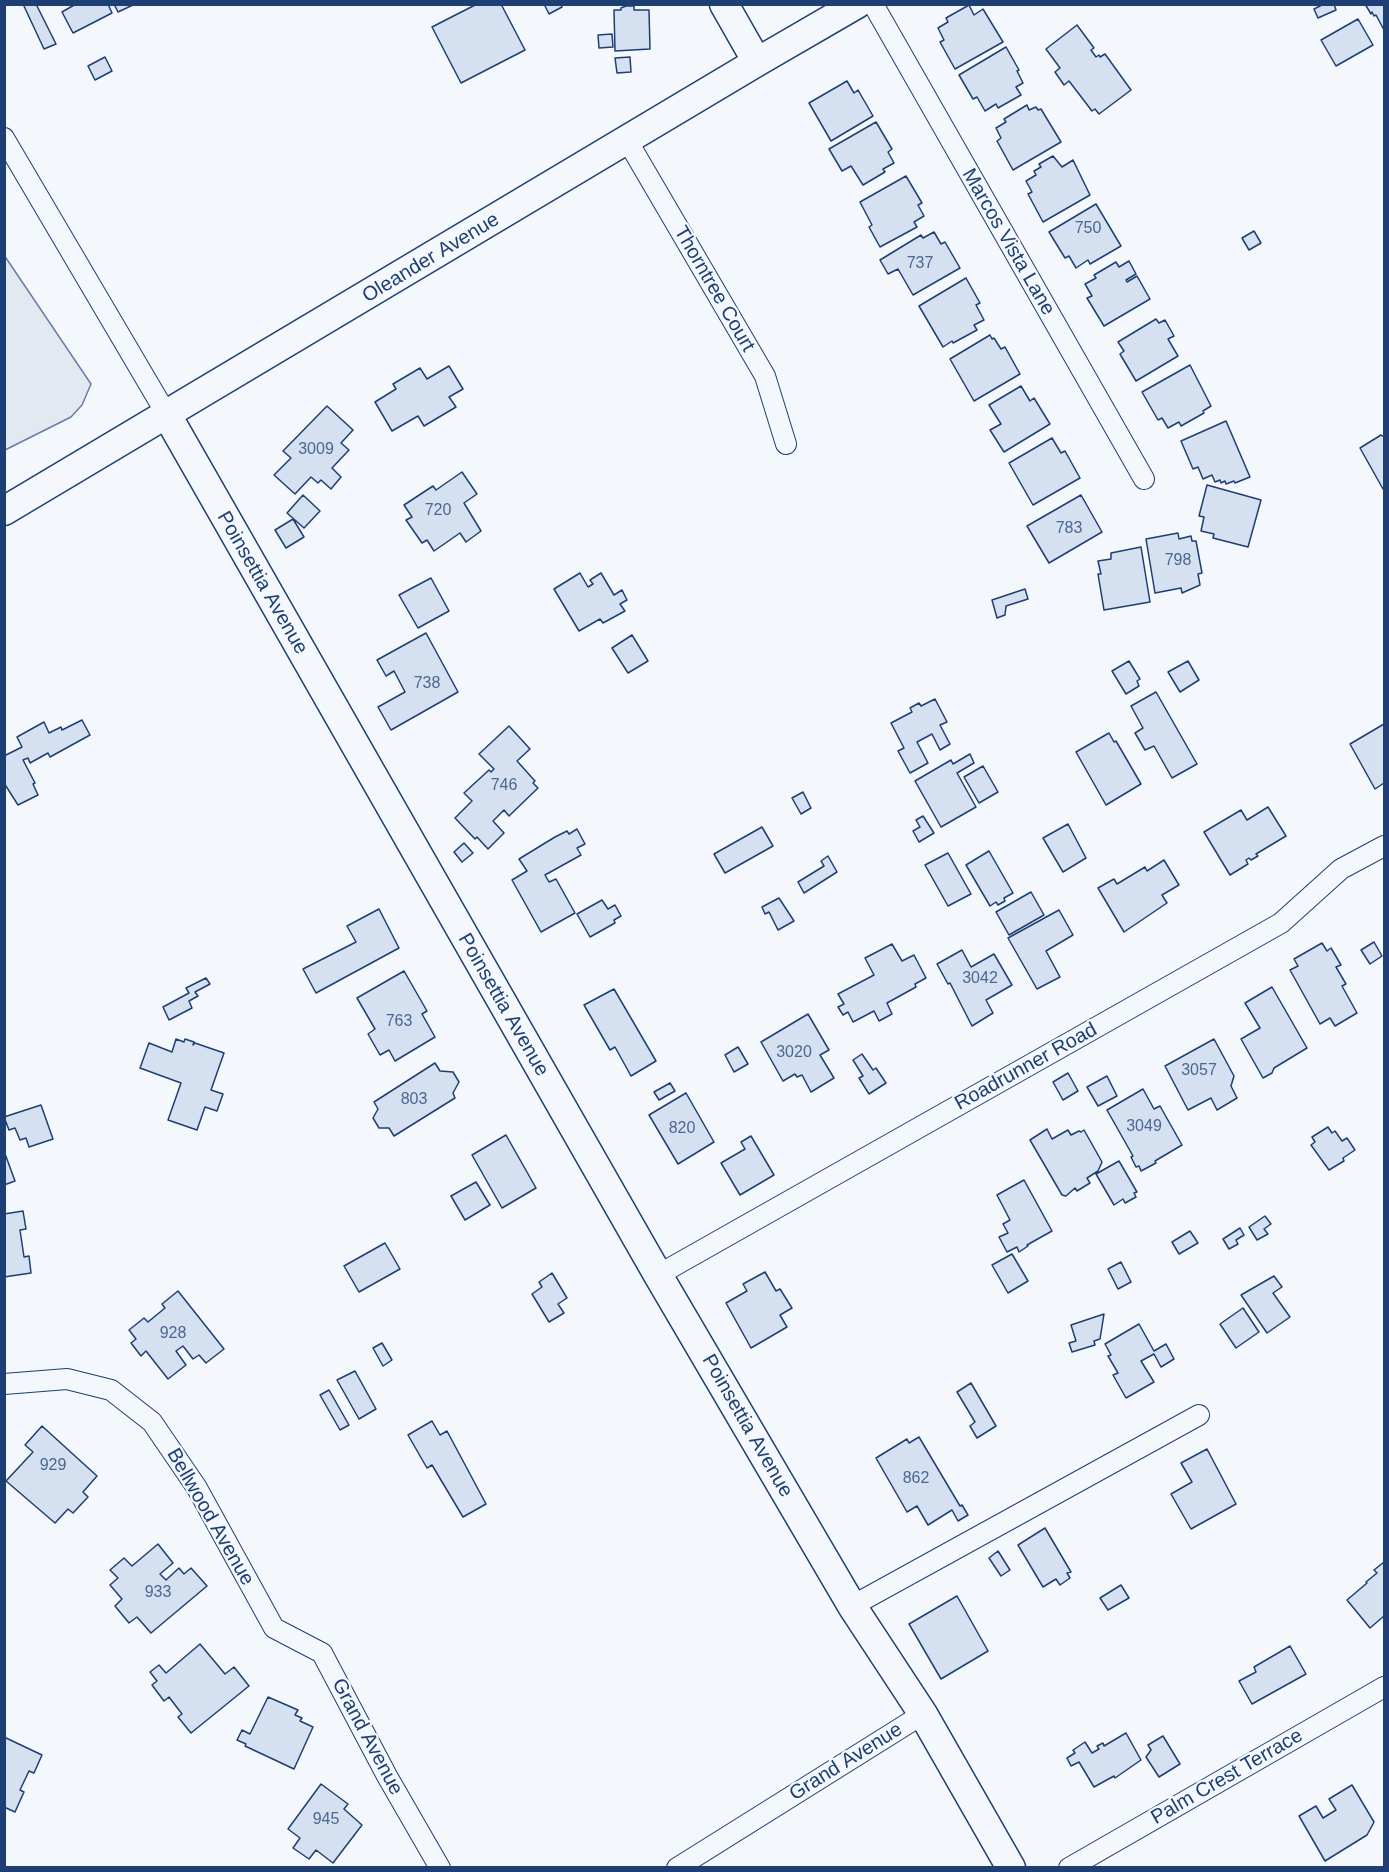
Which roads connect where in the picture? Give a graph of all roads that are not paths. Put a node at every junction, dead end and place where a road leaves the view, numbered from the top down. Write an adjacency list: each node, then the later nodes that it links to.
1 (724, 4): 4 (street)
2 (857, 4): 4 (street, Oleander Avenue)
3 (873, 4): 9 (street, Marcos Vista Lane)
4 (757, 62): 6 (street, Oleander Avenue)
5 (4, 138): 7 (street, Poinsettia Avenue)
6 (627, 140): 7 (street, Oleander Avenue); 8 (street, Thorntree Court)
7 (166, 415): 10 (street, Oleander Avenue); 12 (street, Poinsettia Avenue)
8 (786, 444)
9 (1144, 479)
10 (4, 511)
11 (1384, 846): 12 (street, Roadrunner Road)
12 (658, 1275): 15 (street, Poinsettia Avenue)
13 (4, 1384): 16 (street, Bellwood Avenue)
14 (1199, 1415): 15 (street)
15 (852, 1606): 18 (street, Poinsettia Avenue)
16 (274, 1628): 19 (street, Grand Avenue)
17 (1384, 1687): 22 (street, Palm Crest Terrace)
18 (923, 1714): 20 (street, Grand Avenue); 21 (street, Poinsettia Avenue)
19 (440, 1868)
20 (677, 1868)
21 (1011, 1868)
22 (1070, 1868)

